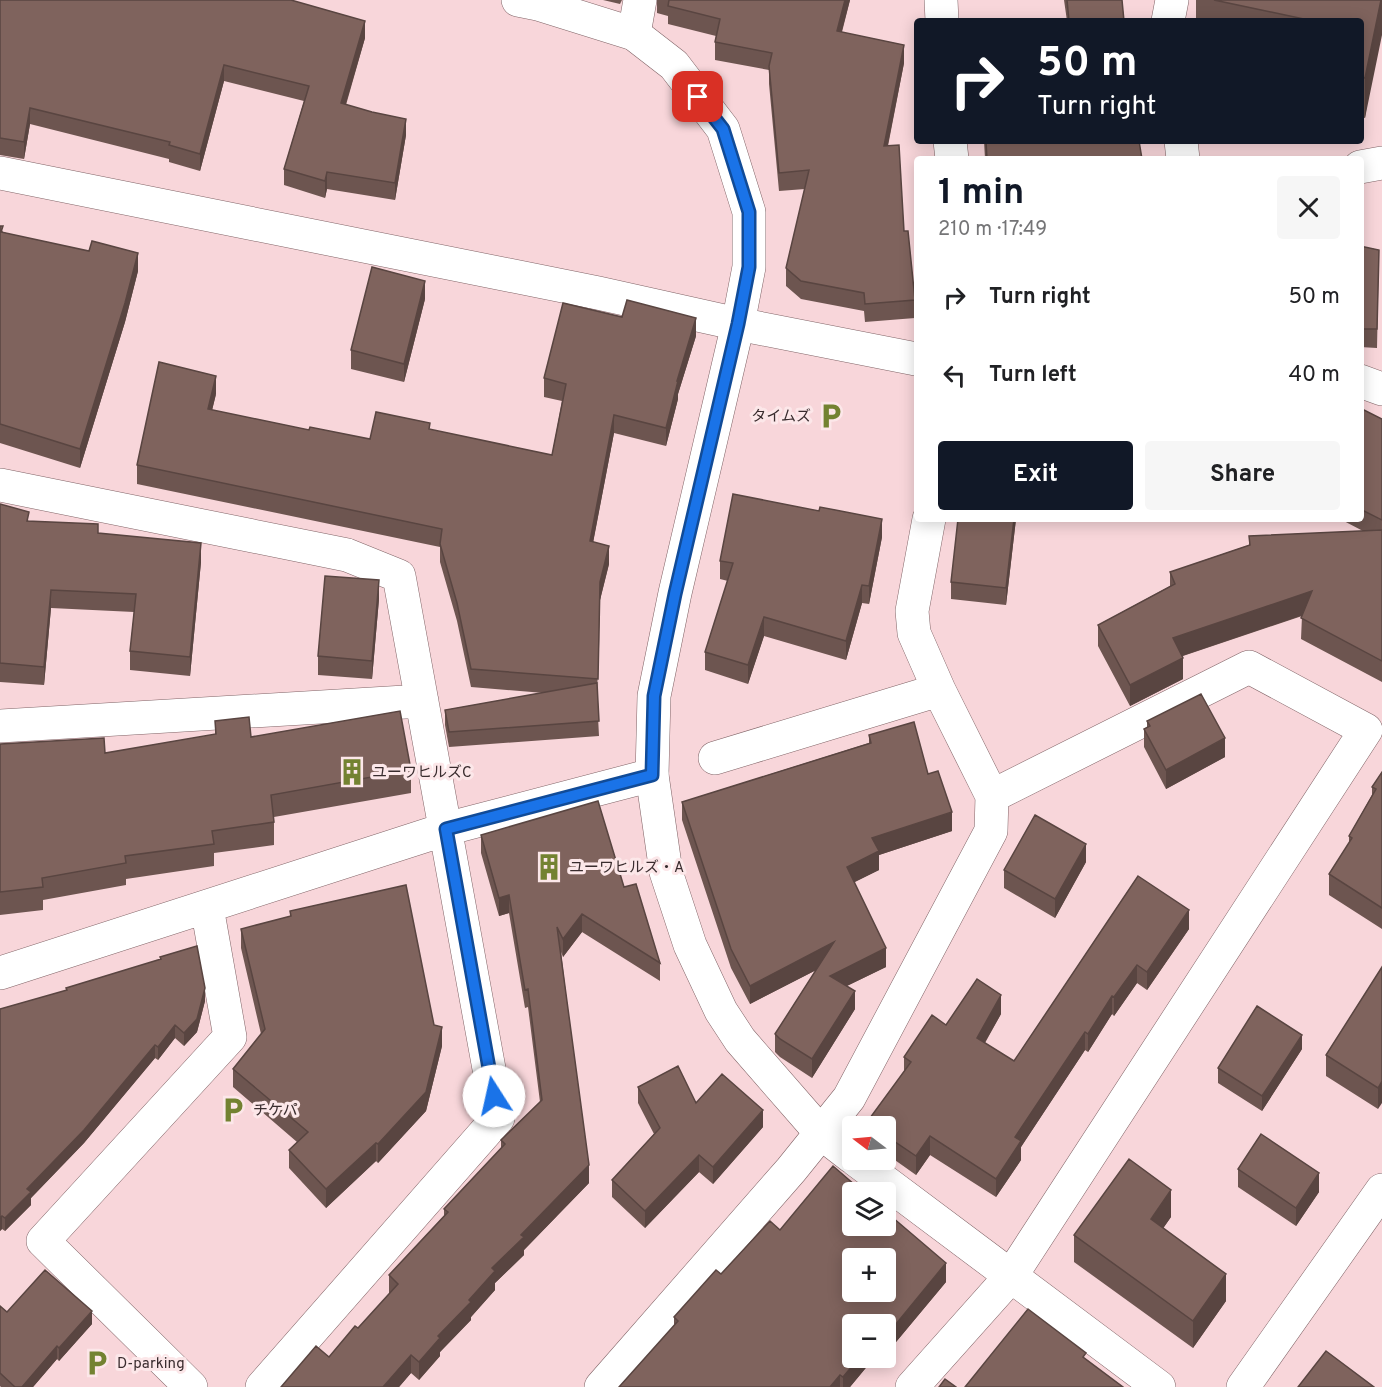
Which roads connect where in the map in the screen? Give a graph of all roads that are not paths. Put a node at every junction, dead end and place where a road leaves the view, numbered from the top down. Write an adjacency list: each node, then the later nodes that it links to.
1 (518, 0): 7 (street)
2 (640, 0): 7 (street)
3 (941, 0): 5 (street)
4 (1172, 0): 6 (street)
5 (942, 18)
6 (1169, 18)
7 (634, 34): 11 (street)
8 (1382, 163): 9 (street)
9 (1364, 166)
10 (0, 173): 11 (street)
11 (738, 324): 12 (street); 21 (street)
12 (914, 359)
13 (1364, 382): 14 (street)
14 (1382, 389)
15 (0, 485): 18 (street)
16 (929, 522): 17 (street)
17 (939, 690): 20 (street); 22 (street)
18 (422, 701): 19 (street); 23 (street)
19 (0, 726)
20 (715, 758)
21 (652, 775): 23 (street); 26 (street)
22 (992, 796): 26 (street); 30 (street)
23 (446, 829): 24 (street); 32 (street)
24 (207, 907): 25 (street); 31 (street)
25 (0, 973)
26 (821, 1133): 27 (street); 33 (street)
27 (842, 1149)
28 (869, 1170): 30 (street)
29 (1382, 1190): 36 (street)
30 (1011, 1276): 34 (street); 35 (street)
31 (191, 1387)
32 (262, 1387)
33 (601, 1387)
34 (912, 1387)
35 (1159, 1387)
36 (1243, 1387)

